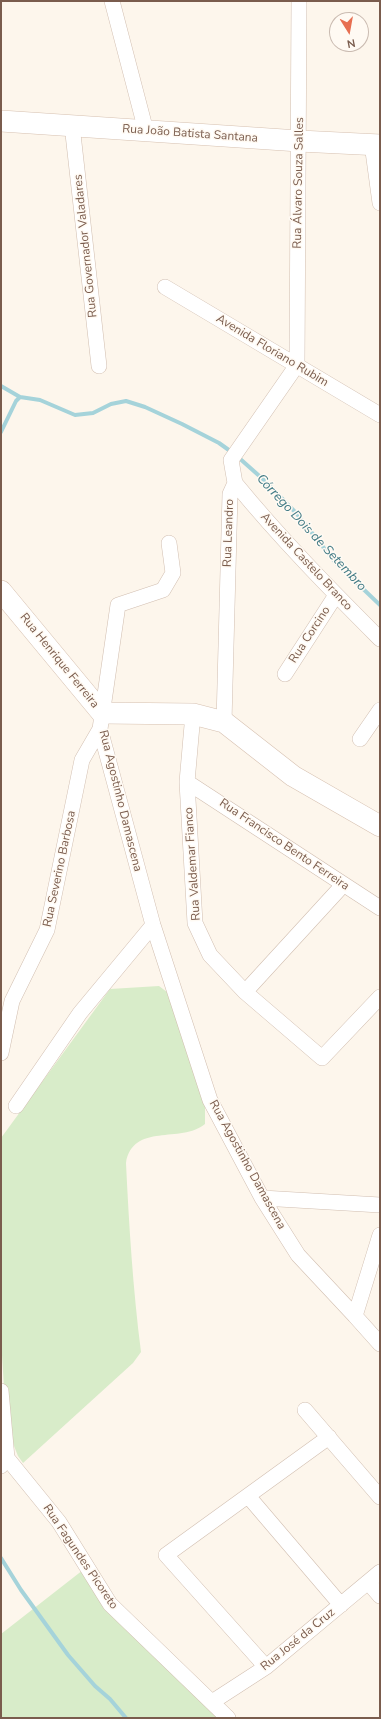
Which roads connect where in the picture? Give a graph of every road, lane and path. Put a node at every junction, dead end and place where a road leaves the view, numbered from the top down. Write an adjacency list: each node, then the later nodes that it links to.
1 (112, 1): 5 (street)
2 (299, 1): 6 (street, Rua Álvaro Souza Salles)
3 (1, 121): 4 (street, Rua João Batista Santana)
4 (72, 126): 5 (street, Rua João Batista Santana); 11 (street, Rua Governador Valadares)
5 (146, 131): 6 (street, Rua João Batista Santana)
6 (299, 141): 7 (street, Rua João Batista Santana); 10 (street, Rua Álvaro Souza Salles)
7 (376, 145): 8 (street)
8 (380, 203)
9 (165, 287): 10 (street, Avenida Floriano Rubim)
10 (297, 365): 12 (street, Avenida Floriano Rubim); 13 (street, Rua Leandro)
11 (99, 366)
12 (380, 415)
13 (235, 483): 16 (street, Avenida Castelo Branco); 22 (street, Rua Leandro)
14 (169, 543): 21 (street, Rua Agostinho Damascena)
15 (1, 591): 21 (street, Rua Henrique Ferreira)
16 (336, 595): 17 (street, Avenida Castelo Branco); 18 (street, Rua Corcino)
17 (380, 639)
18 (285, 674)
19 (380, 710): 23 (street)
20 (193, 714): 21 (street, Rua Henrique Ferreira); 22 (street, Rua Henrique Ferreira); 24 (street, Rua Valdemar Fianco)
21 (101, 721): 28 (street, Rua Agostinho Damascena); 31 (street, Rua Severino Barbosa)
22 (224, 722): 25 (street, Rua Henrique Ferreira)
23 (360, 740)
24 (188, 782): 26 (street, Rua Francisco Bento Ferreira); 29 (street, Rua Valdemar Fianco)
25 (380, 826)
26 (343, 885): 27 (street, Rua Francisco Bento Ferreira); 29 (street)
27 (380, 908)
28 (153, 925): 33 (street); 34 (street, Rua Agostinho Damascena)
29 (244, 992): 30 (street, Rua Valdemar Fianco)
30 (380, 997)
31 (6, 1001): 32 (street, Rua Severino Barbosa)
32 (1, 1053)
33 (16, 1106)
34 (262, 1198): 35 (street); 37 (street, Rua Agostinho Damascena)
35 (380, 1205)
36 (380, 1235): 37 (street)
37 (355, 1316): 38 (street, Rua Agostinho Damascena)
38 (380, 1344)
39 (1, 1390): 42 (street)
40 (305, 1410): 41 (street)
41 (329, 1437): 43 (street); 44 (street)
42 (4, 1462): 50 (street, Rua Fagundes Picoreto)
43 (248, 1496): 48 (street); 49 (street)
44 (380, 1497)
45 (380, 1572): 46 (street, Rua José da Cruz)
46 (368, 1582): 47 (street); 48 (street, Rua José da Cruz)
47 (380, 1596)
48 (341, 1605): 49 (street, Rua José da Cruz)
49 (266, 1667): 50 (street, Rua José da Cruz)
50 (212, 1702): 51 (street, Rua Fagundes Picoreto)
51 (228, 1718)

